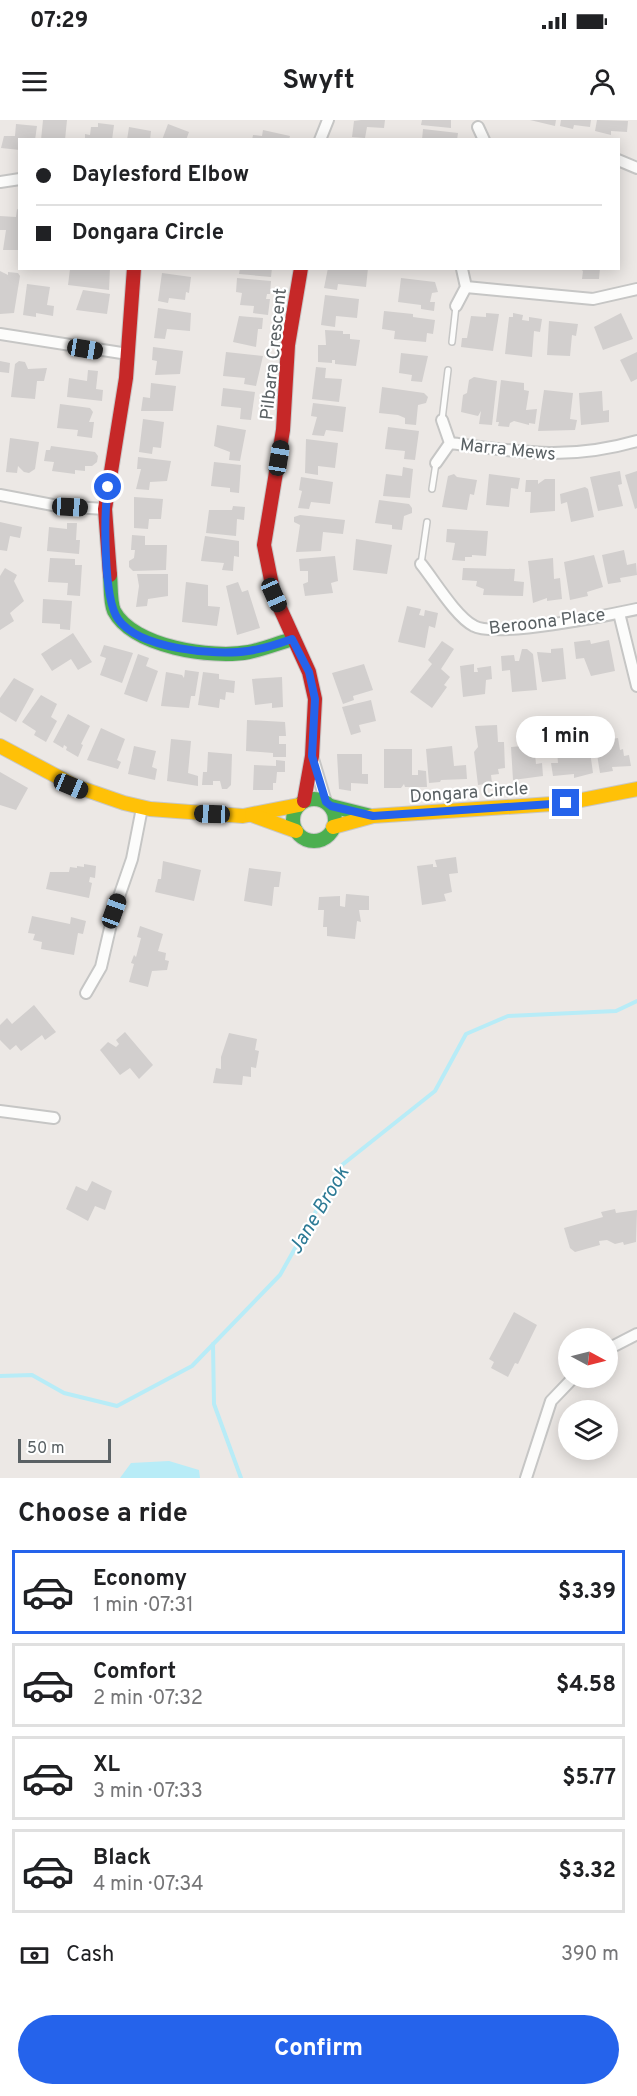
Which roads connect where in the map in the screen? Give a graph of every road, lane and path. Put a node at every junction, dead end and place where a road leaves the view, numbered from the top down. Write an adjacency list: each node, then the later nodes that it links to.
1 (328, 120): 3 (street)
2 (478, 123): 4 (street)
3 (321, 138)
4 (483, 138)
5 (620, 161): 6 (street)
6 (637, 168)
7 (18, 179): 8 (street)
8 (0, 182)
9 (134, 270): 17 (street)
10 (301, 270): 30 (street, Pilbara Crescent)
11 (462, 270): 12 (street)
12 (466, 287): 13 (street); 14 (street)
13 (637, 289)
14 (456, 306): 16 (lane)
15 (0, 334): 17 (street)
16 (452, 342)
17 (128, 354): 25 (street)
18 (448, 370): 19 (lane, Marra Mews)
19 (442, 420): 21 (street, Marra Mews)
20 (637, 441): 21 (street, Marra Mews)
21 (450, 443): 22 (street, Marra Mews)
22 (436, 463): 23 (lane, Marra Mews)
23 (432, 489)
24 (0, 495): 25 (street)
25 (105, 509): 30 (street)
26 (427, 522): 27 (lane, Beroona Place)
27 (421, 564): 28 (street, Beroona Place)
28 (619, 613): 29 (street, Beroona Place); 31 (street)
29 (636, 613)
30 (292, 639): 33 (street, Pilbara Crescent)
31 (637, 686)
32 (0, 746): 37 (street)
33 (312, 756): 35 (street, Pilbara Crescent); 36 (street, Pilbara Crescent)
34 (637, 789): 39 (street, Dongara Circle)
35 (302, 803): 36 (street); 38 (street); 41 (street)
36 (328, 804): 39 (street, Dongara Circle); 40 (street)
37 (142, 808): 38 (street); 42 (street)
38 (252, 815): 41 (street)
39 (373, 816): 40 (street, Dongara Circle)
40 (333, 827): 41 (street)
41 (296, 831)
42 (86, 993)
43 (0, 1111): 44 (street)
44 (54, 1118)
45 (637, 1334): 46 (street)
46 (618, 1344)
47 (563, 1388): 48 (street)
48 (526, 1478)

